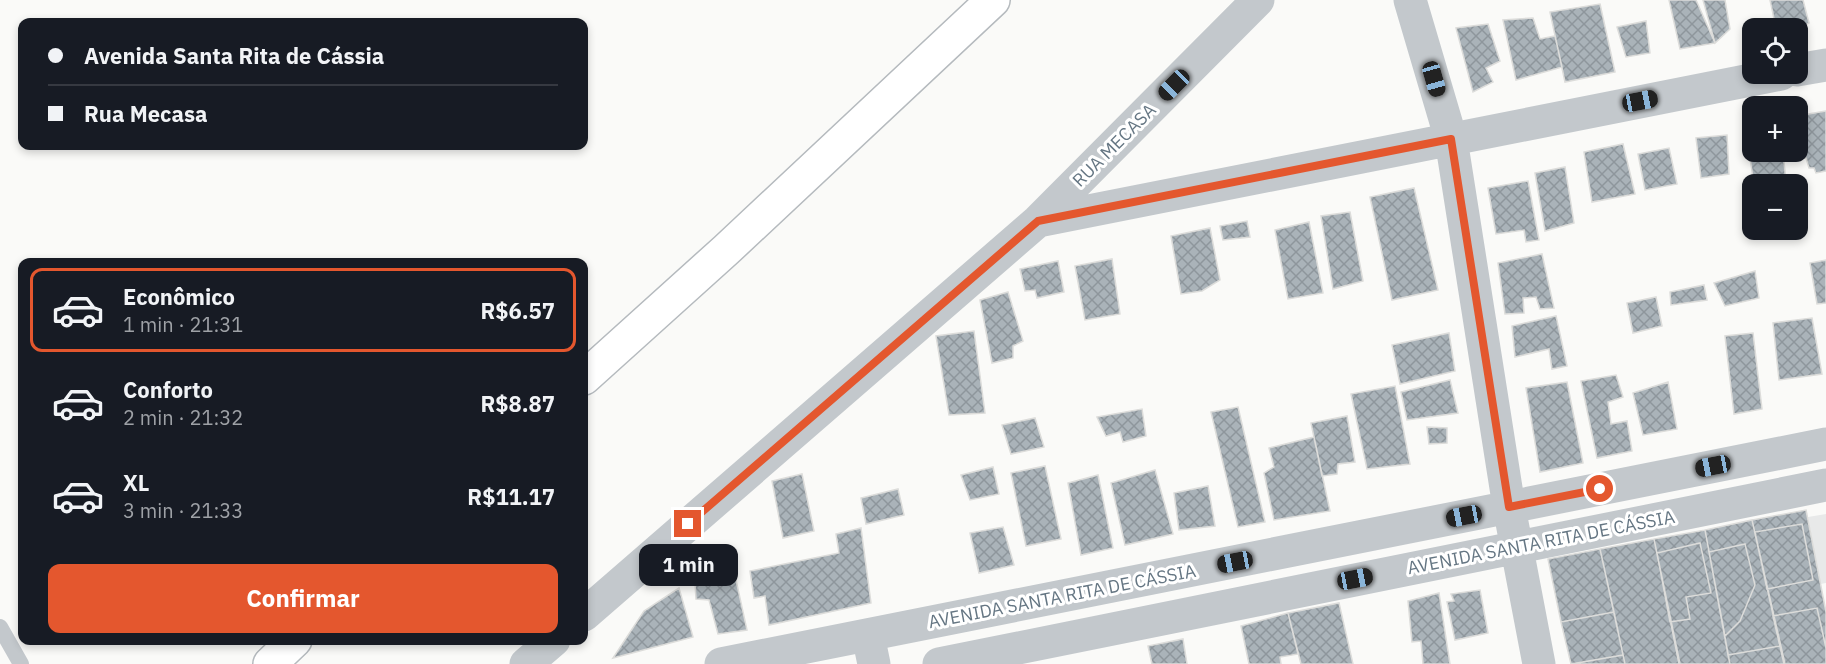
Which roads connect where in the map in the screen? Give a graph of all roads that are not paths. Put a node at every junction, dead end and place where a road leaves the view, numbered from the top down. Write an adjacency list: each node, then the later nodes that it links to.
1 (993, 0): 9 (main road)
2 (1258, 0): 8 (street, RUA MECASA)
3 (1410, 0): 7 (street)
4 (1826, 64): 5 (street)
5 (1808, 68)
6 (1742, 82): 7 (street)
7 (1451, 139): 8 (street); 12 (street)
8 (1038, 221): 14 (street, RUA MECASA)
9 (588, 374)
10 (1826, 444): 12 (street, AVENIDA SANTA RITA DE CÁSSIA)
11 (1826, 485): 13 (street, AVENIDA SANTA RITA DE CÁSSIA)
12 (1509, 507): 13 (street); 18 (street, AVENIDA SANTA RITA DE CÁSSIA)
13 (1517, 546): 24 (street, AVENIDA SANTA RITA DE CÁSSIA); 25 (street)
14 (588, 612)
15 (0, 627): 20 (lane)
16 (290, 645): 21 (main road)
17 (548, 645): 22 (street)
18 (871, 649): 19 (street, AVENIDA SANTA RITA DE CÁSSIA)
19 (820, 654): 23 (street, AVENIDA SANTA RITA DE CÁSSIA)
20 (21, 664)
21 (270, 664)
22 (526, 664)
23 (721, 664)
24 (939, 664)
25 (1539, 664)

